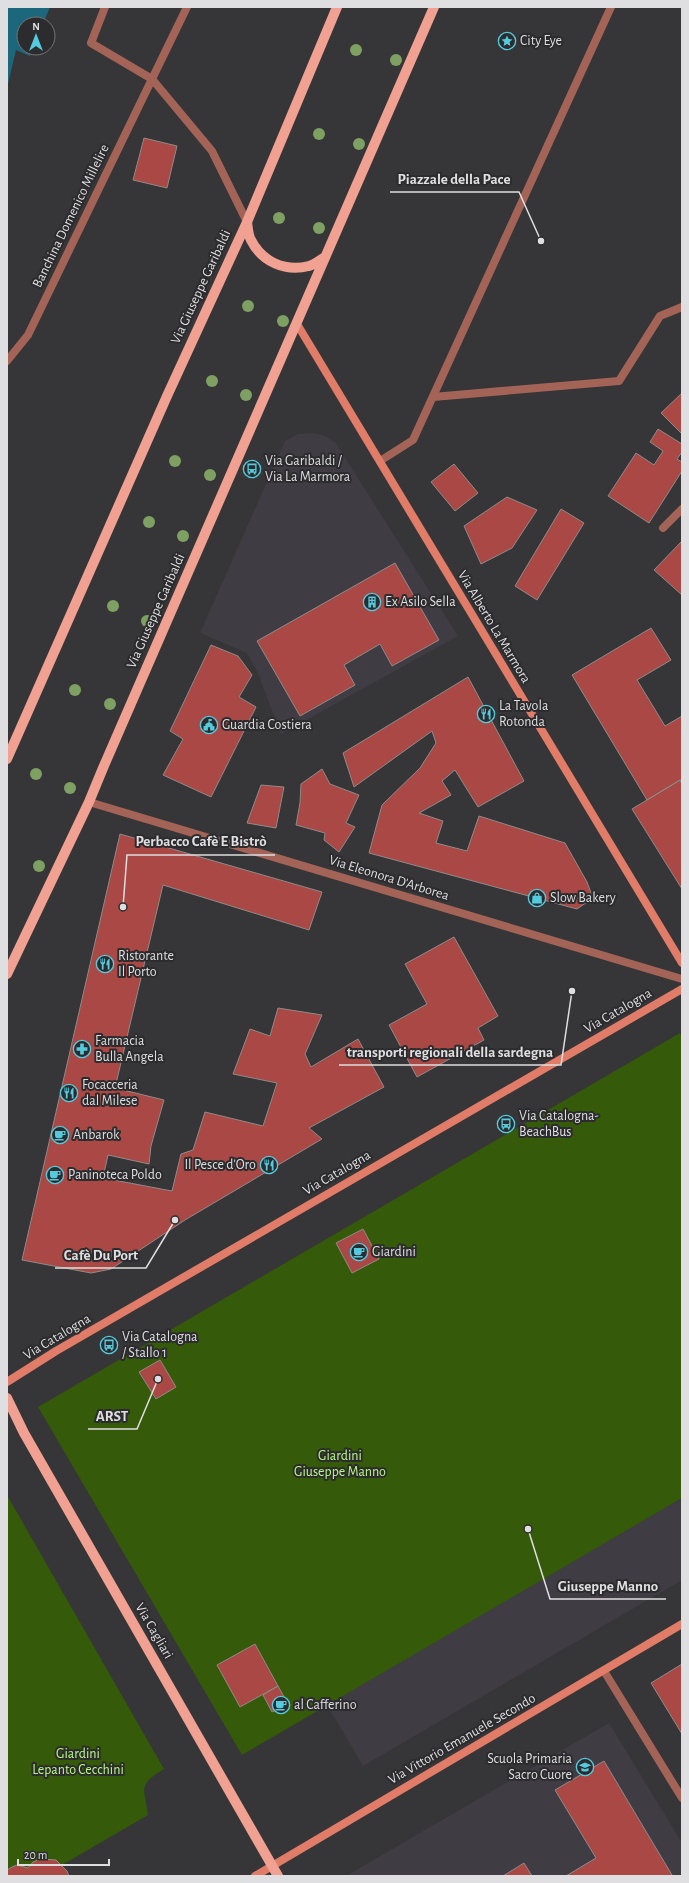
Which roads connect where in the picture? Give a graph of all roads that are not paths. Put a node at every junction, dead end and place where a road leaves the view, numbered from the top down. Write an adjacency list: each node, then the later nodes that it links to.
1 (105, 7): 6 (street)
2 (187, 7): 6 (street, Banchina Domenico Millelire)
3 (337, 7): 7 (main road, Via Giuseppe Garibaldi)
4 (434, 7): 8 (main road, Via Giuseppe Garibaldi)
5 (611, 7): 12 (street)
6 (152, 79): 7 (street); 11 (street, Banchina Domenico Millelire)
7 (246, 222): 8 (main road, Via Giuseppe Garibaldi); 16 (main road, Via Giuseppe Garibaldi)
8 (325, 257): 10 (main road, Via Giuseppe Garibaldi)
9 (682, 307): 12 (street)
10 (297, 324): 13 (main road, Via Alberto La Marmora); 17 (main road, Via Giuseppe Garibaldi)
11 (7, 361)
12 (433, 397): 13 (street)
13 (380, 461): 18 (main road, Via Alberto La Marmora)
14 (682, 509): 15 (street)
15 (663, 528)
16 (7, 759)
17 (89, 802): 19 (main road, Via Giuseppe Garibaldi); 20 (street, Via Eleonora D'Arborea)
18 (682, 963)
19 (7, 974)
20 (682, 979)
21 (682, 989): 22 (main road, Via Catalogna)
22 (7, 1382)
23 (7, 1398): 27 (main road, Via Cagliari)
24 (682, 1624): 25 (main road, Via Vittorio Emanuele Secondo)
25 (604, 1671): 26 (street); 27 (main road, Via Vittorio Emanuele Secondo)
26 (682, 1798)
27 (273, 1866): 28 (main road, Via Vittorio Emanuele Secondo); 29 (main road, Via Cagliari)
28 (255, 1876)
29 (278, 1876)

